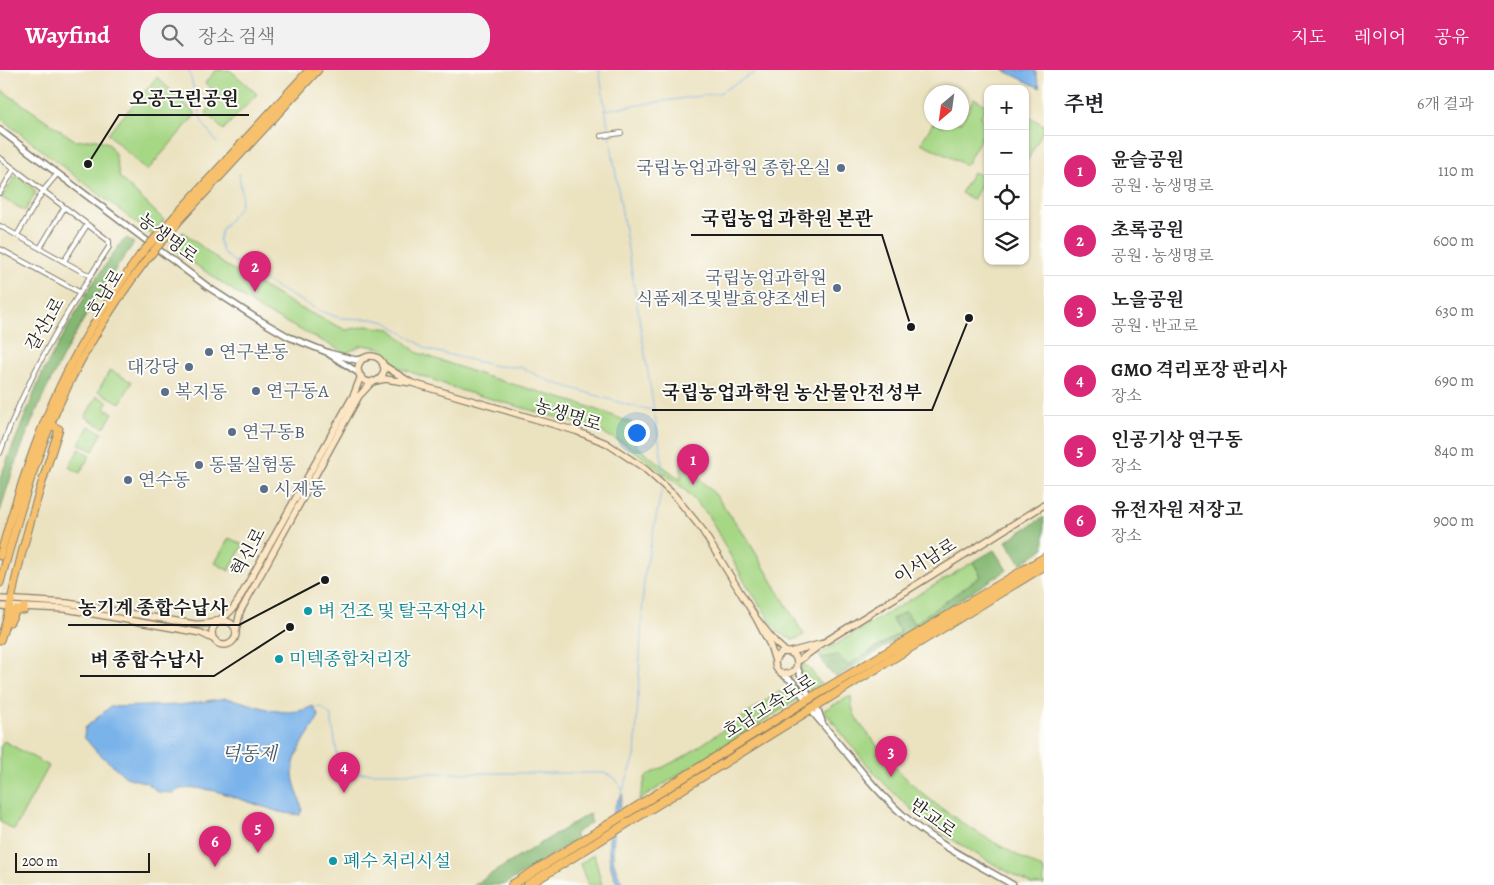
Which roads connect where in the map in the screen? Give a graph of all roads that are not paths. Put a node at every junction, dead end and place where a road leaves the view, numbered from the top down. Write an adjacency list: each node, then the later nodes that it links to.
1 (309, 70): 12 (highway, 호남로)
2 (318, 70): 12 (highway, 호남로)
3 (0, 130): 8 (street, 농생명로)
4 (621, 133): 5 (street)
5 (601, 136)
6 (0, 158): 7 (street)
7 (14, 169): 9 (street); 10 (street)
8 (58, 173): 9 (street); 22 (street, 농생명로)
9 (43, 191): 11 (street); 15 (street)
10 (0, 193)
11 (64, 208): 13 (street); 16 (street)
12 (177, 218): 18 (highway, 호남로, bridge)
13 (87, 224): 19 (street); 20 (street)
14 (0, 226): 15 (street)
15 (17, 235): 16 (street)
16 (40, 248): 19 (street)
17 (0, 249): 21 (street, 갈산1로)
18 (143, 257): 28 (highway, 호남로); 31 (highway, 호남로)
19 (64, 261): 20 (street)
20 (90, 276): 21 (street)
21 (79, 292): 29 (street, 갈산1로)
22 (328, 353): 23 (street, 농생명로); 25 (street, 농생명로)
23 (366, 358): 24 (main road, 농생명로); 25 (main road)
24 (383, 365): 26 (main road); 27 (main road, 농생명로)
25 (360, 375): 26 (main road, 농생명로); 41 (main road, 혁신로)
26 (375, 381): 27 (main road, 농생명로); 42 (main road, 혁신로)
27 (412, 383): 39 (main road, 농생명로)
28 (51, 425): 34 (highway, 호남로); 36 (highway)
29 (0, 453)
30 (1044, 504): 45 (main road, 이서남로)
31 (0, 556)
32 (1044, 558): 51 (highway, 호남고속도로)
33 (1044, 566): 52 (highway, 호남고속도로)
34 (0, 582)
35 (0, 599): 36 (main road)
36 (11, 602): 37 (main road); 38 (main road); 40 (highway); 41 (main road)
37 (0, 606)
38 (24, 607): 40 (highway); 44 (main road)
39 (756, 618): 46 (main road, 농생명로); 47 (main road, 농생명로)
40 (7, 622): 43 (highway)
41 (218, 622): 42 (main road); 44 (main road)
42 (236, 631): 44 (main road)
43 (0, 640)
44 (216, 640)
45 (822, 643): 46 (main road, 이서남로); 48 (main road, 이서남로)
46 (788, 652): 47 (main road); 48 (main road, 농생명로)
47 (775, 661): 49 (main road, 농생명로)
48 (797, 664): 49 (main road); 49 (street)
49 (781, 673)
50 (816, 712): 53 (street, 반교로)
51 (512, 885)
52 (528, 885)
53 (1013, 885)

